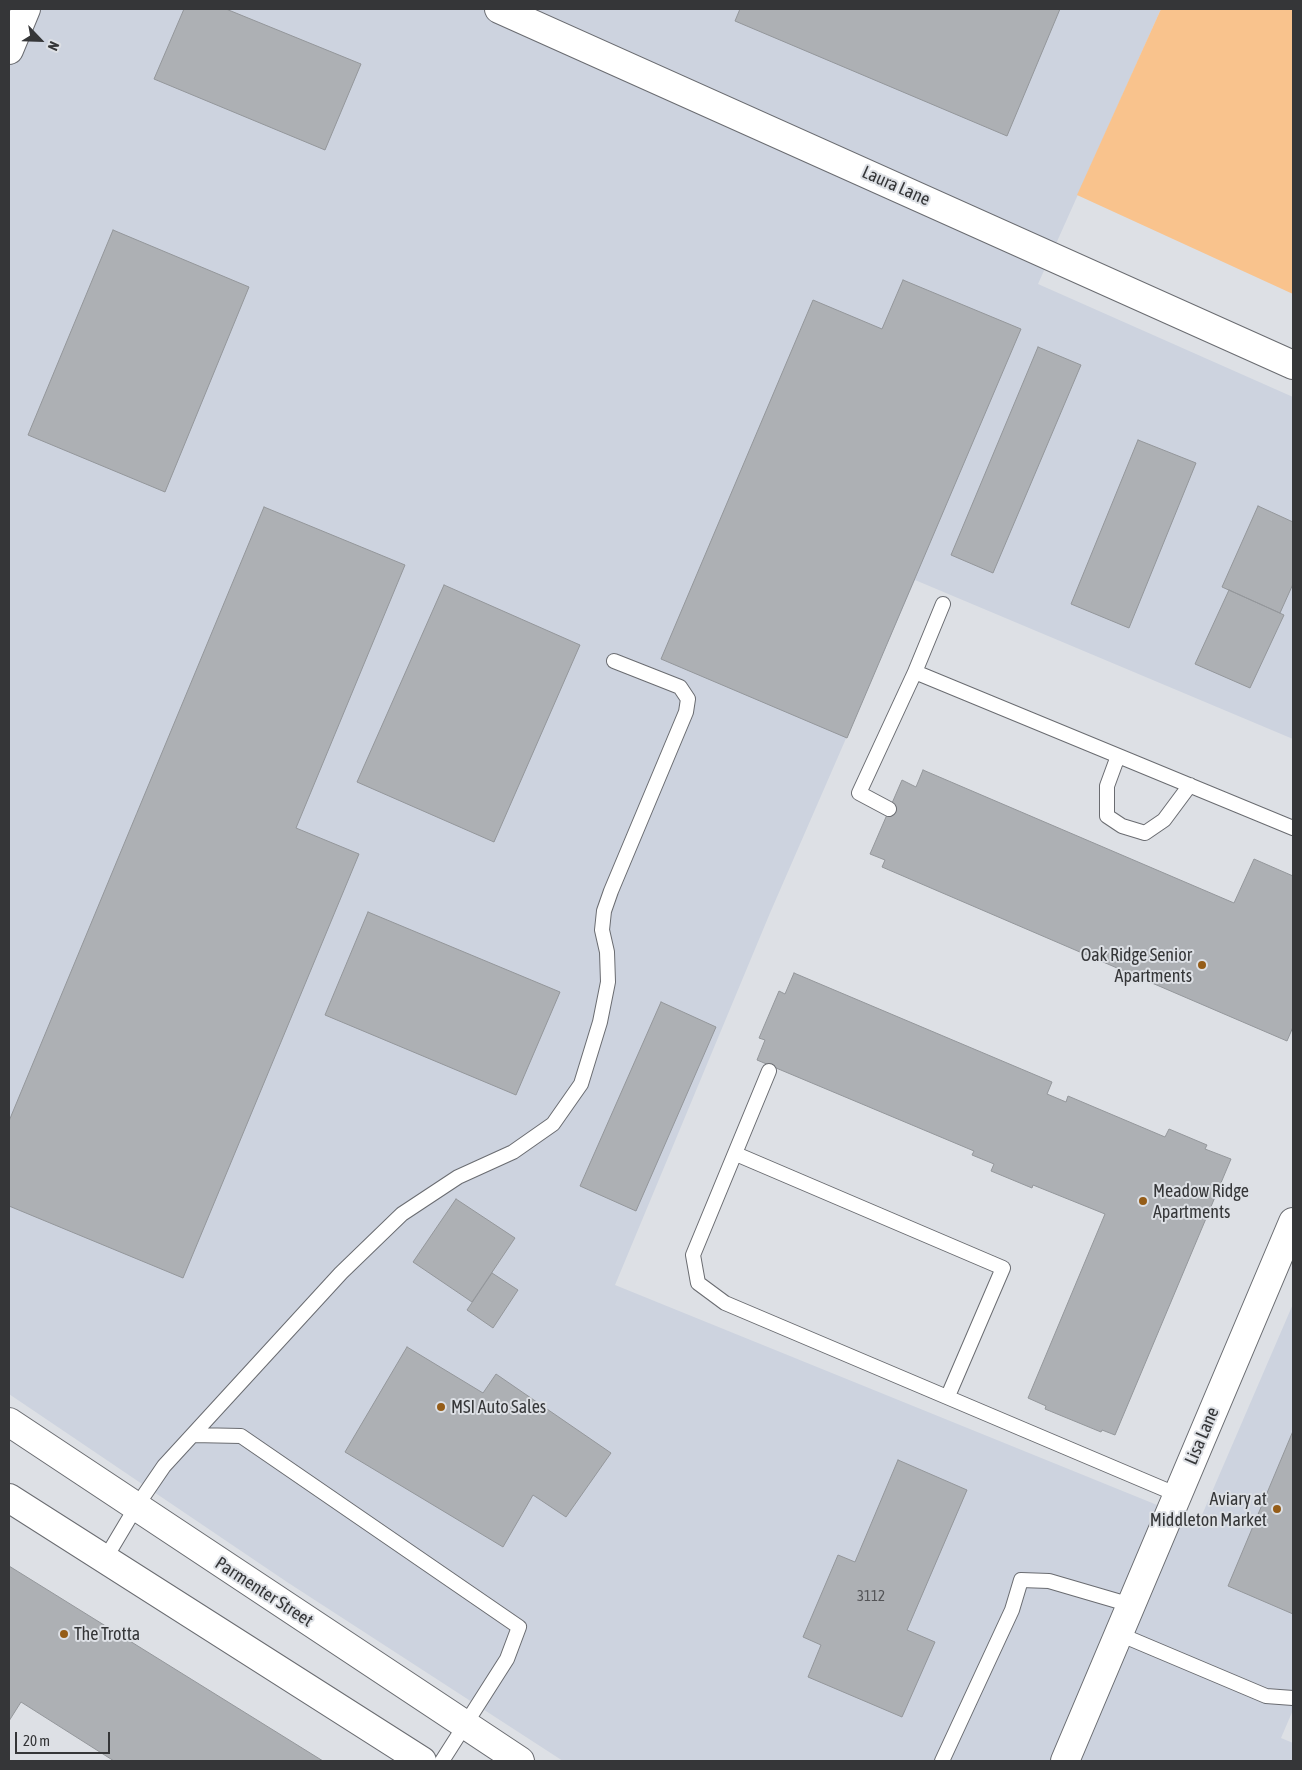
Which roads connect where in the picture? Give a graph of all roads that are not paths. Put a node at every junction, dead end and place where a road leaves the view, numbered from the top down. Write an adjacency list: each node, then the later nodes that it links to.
1 (26, 9): 3 (street)
2 (499, 9): 4 (street, Laura Lane)
3 (9, 50)
4 (1293, 365)
5 (943, 604): 7 (lane)
6 (614, 661): 17 (lane)
7 (915, 672): 8 (lane); 10 (lane)
8 (1118, 756): 9 (lane); 9 (lane)
9 (1190, 785): 11 (lane)
10 (889, 809)
11 (1293, 828)
12 (769, 1071): 13 (lane)
13 (736, 1154): 15 (lane); 15 (lane)
14 (1293, 1222): 18 (street, Lisa Lane)
15 (948, 1396): 18 (lane)
16 (9, 1422): 20 (street, Parmenter Street)
17 (194, 1435): 20 (lane); 25 (lane)
18 (1178, 1495): 22 (street, Lisa Lane)
19 (9, 1498): 21 (street)
20 (136, 1508): 21 (lane); 25 (street, Parmenter Street)
21 (105, 1559): 26 (street)
22 (1131, 1605): 23 (street, Lisa Lane); 29 (lane)
23 (1118, 1634): 24 (lane); 30 (street, Lisa Lane)
24 (1293, 1698)
25 (465, 1725): 27 (lane); 28 (street, Parmenter Street)
26 (422, 1761)
27 (442, 1761)
28 (520, 1761)
29 (942, 1761)
30 (1065, 1761)

